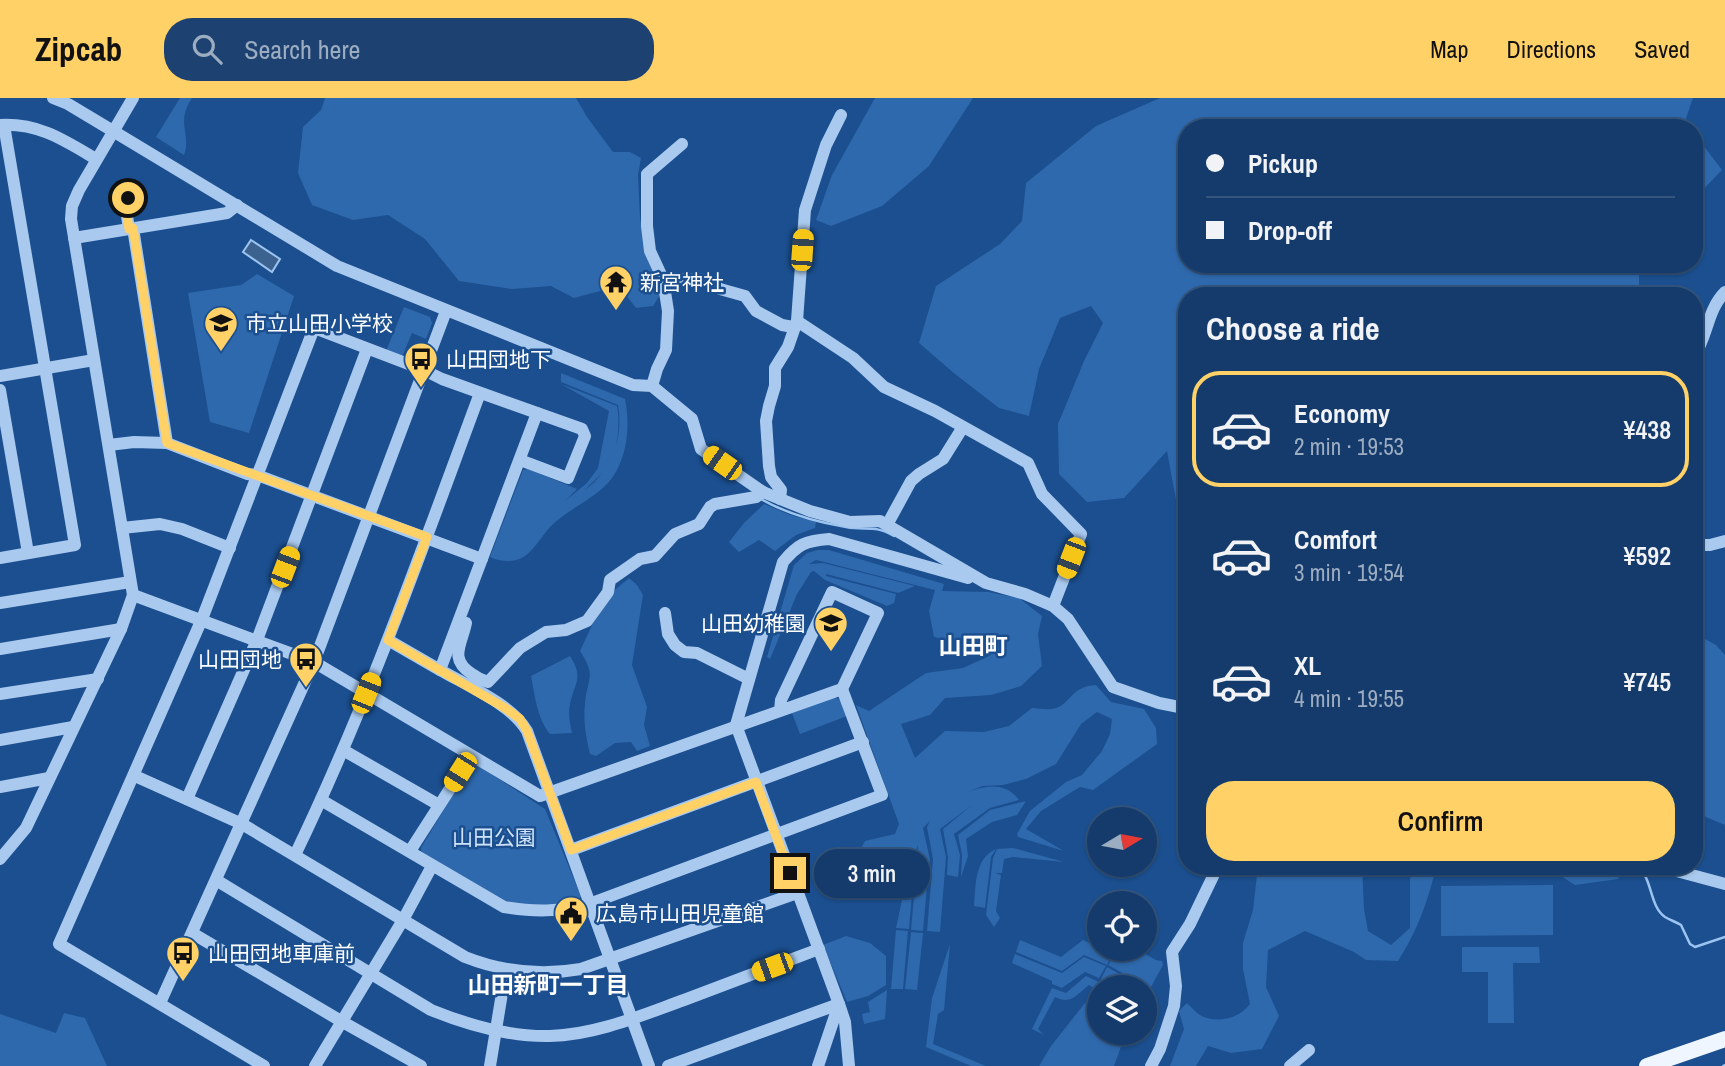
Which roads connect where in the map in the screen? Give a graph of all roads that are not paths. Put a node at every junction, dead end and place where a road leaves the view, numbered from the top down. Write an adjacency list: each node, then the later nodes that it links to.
1 (53, 98): 5 (street)
2 (134, 98): 5 (street)
3 (841, 115): 15 (street)
4 (2, 125): 7 (street); 19 (street)
5 (113, 131): 7 (street); 9 (street)
6 (682, 144): 12 (street)
7 (96, 159): 11 (street)
8 (128, 198): 10 (street)
9 (237, 205): 10 (street); 14 (street)
10 (131, 229): 11 (street); 27 (street)
11 (74, 238): 18 (street)
12 (663, 279): 15 (street); 22 (street)
13 (1725, 292): 16 (street)
14 (446, 311): 20 (street); 22 (street)
15 (795, 324): 26 (street); 33 (street)
16 (1703, 339)
17 (367, 349): 20 (street); 30 (street); 32 (street)
18 (94, 360): 19 (street); 28 (street)
19 (44, 369): 21 (street); 41 (street)
20 (424, 370): 24 (street); 34 (street)
21 (0, 376)
22 (652, 386): 31 (street)
23 (0, 390): 41 (street)
24 (480, 393): 25 (street); 37 (street)
25 (537, 414): 29 (street); 29 (street)
26 (963, 427): 35 (street); 47 (street)
27 (167, 443): 28 (street); 30 (street)
28 (109, 445): 36 (street)
29 (520, 460): 43 (street)
30 (257, 475): 32 (street); 40 (street)
31 (763, 492): 33 (street); 49 (street)
32 (313, 495): 34 (street); 52 (street)
33 (780, 499): 35 (street)
34 (369, 515): 37 (street); 55 (street)
35 (887, 525): 44 (street)
36 (121, 528): 40 (street); 45 (street)
37 (427, 537): 43 (street); 53 (street)
38 (1725, 541): 39 (street)
39 (1703, 545)
40 (230, 548): 50 (street)
41 (28, 553): 42 (street)
42 (0, 558)
43 (482, 559): 49 (street)
44 (986, 583): 47 (street); 58 (street)
45 (132, 588): 46 (street); 50 (street); 51 (street)
46 (0, 603)
47 (1053, 606): 62 (street)
48 (665, 613): 58 (street)
49 (461, 615): 56 (street)
50 (202, 619): 52 (street); 70 (street)
51 (121, 629): 54 (street); 57 (street)
52 (257, 640): 55 (street); 75 (street)
53 (388, 640): 56 (street); 60 (street)
54 (0, 649)
55 (314, 662): 60 (street); 78 (street)
56 (440, 670): 74 (street)
57 (97, 678): 61 (street); 65 (street)
58 (749, 679): 64 (street)
59 (842, 689): 63 (street); 63 (street); 67 (street)
60 (366, 693): 68 (street); 69 (street)
61 (0, 694)
62 (1178, 708)
63 (780, 710): 64 (street)
64 (736, 725): 72 (street); 74 (street)
65 (73, 727): 66 (street); 71 (street)
66 (0, 740)
67 (863, 742): 72 (street); 79 (street)
68 (343, 750): 76 (street); 77 (street)
69 (471, 756): 74 (street); 77 (street)
70 (135, 776): 75 (street); 97 (street)
71 (49, 778): 73 (street); 83 (street)
72 (756, 782): 79 (street); 80 (street)
73 (0, 787)
74 (549, 794): 80 (street)
75 (187, 799): 78 (street)
76 (321, 800): 81 (street); 82 (street)
77 (439, 805): 81 (street)
78 (242, 824): 82 (street); 87 (street)
79 (775, 835): 89 (street); 90 (street)
80 (571, 850): 90 (street)
81 (410, 851): 84 (street)
82 (295, 855): 91 (street)
83 (0, 859)
84 (432, 866): 90 (street); 91 (street)
85 (1214, 875): 113 (street)
86 (1692, 875): 88 (street)
87 (216, 880): 92 (street); 96 (street)
88 (1725, 884)
89 (797, 892): 93 (street); 94 (street)
90 (589, 904): 94 (street)
91 (403, 920): 95 (street); 96 (street)
92 (192, 933): 97 (street); 100 (street)
93 (819, 949): 98 (street); 99 (street)
94 (610, 961): 95 (street); 99 (street)
95 (506, 970): 101 (street)
96 (370, 973): 100 (street); 101 (street)
97 (160, 1003): 105 (street)
98 (839, 1004): 110 (street); 111 (street); 112 (street)
99 (633, 1019): 101 (street); 109 (street)
100 (341, 1021): 106 (street); 107 (street)
101 (496, 1030): 108 (street)
102 (1725, 1039): 115 (main road)
103 (1309, 1050): 114 (street)
104 (1725, 1050): 116 (main road)
105 (264, 1066)
106 (315, 1066)
107 (421, 1066)
108 (490, 1066)
109 (649, 1066)
110 (668, 1066)
111 (818, 1066)
112 (849, 1066)
113 (1151, 1066)
114 (1290, 1066)
115 (1647, 1066)
116 (1678, 1066)

